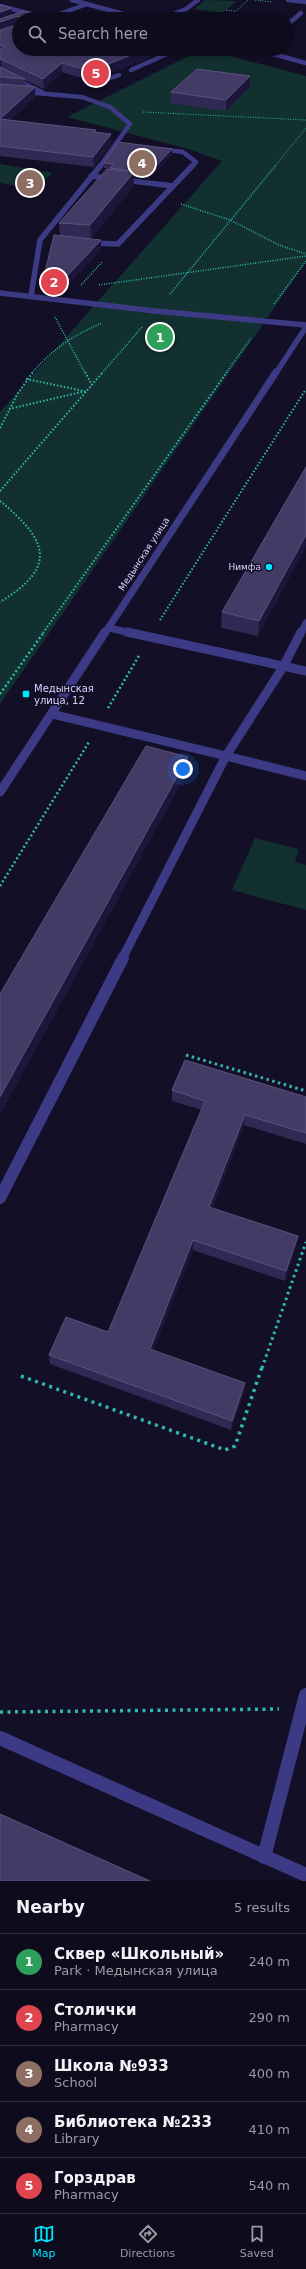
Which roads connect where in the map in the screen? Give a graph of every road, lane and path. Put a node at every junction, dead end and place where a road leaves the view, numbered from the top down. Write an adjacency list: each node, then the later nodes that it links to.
1 (72, 0): 8 (street)
2 (198, 0): 15 (street)
3 (248, 0): 11 (path)
4 (255, 0): 6 (path)
5 (288, 0): 7 (street)
6 (272, 2)
7 (306, 2)
8 (87, 4): 13 (street); 14 (street)
9 (0, 6): 12 (street)
10 (226, 10): 11 (path)
11 (236, 11)
12 (23, 12)
13 (65, 12)
14 (116, 12)
15 (180, 12)
16 (301, 13): 17 (street)
17 (294, 19)
18 (12, 21): 19 (street)
19 (0, 25)
20 (162, 56): 24 (street)
21 (281, 56): 23 (street)
22 (306, 58): 23 (street)
23 (304, 62)
24 (131, 70)
25 (0, 72): 29 (street)
26 (119, 75): 27 (street)
27 (100, 77)
28 (0, 90): 29 (street)
29 (47, 94): 30 (street)
30 (114, 110): 31 (path); 32 (street)
31 (306, 120)
32 (118, 143): 33 (street); 35 (street)
33 (125, 144)
34 (154, 148): 36 (street)
35 (91, 176): 36 (street); 38 (street)
36 (173, 186): 37 (street)
37 (162, 198): 41 (street); 42 (path)
38 (40, 240): 39 (street); 47 (street)
39 (48, 240)
40 (79, 242): 41 (street)
41 (118, 244): 44 (path)
42 (306, 255): 45 (path)
43 (306, 261): 49 (path)
44 (86, 286)
45 (94, 286)
46 (0, 293): 47 (street)
47 (31, 296): 49 (street)
48 (53, 314): 52 (path)
49 (262, 322): 51 (street); 65 (path)
50 (103, 323): 52 (path)
51 (306, 326): 61 (street, Медынская улица)
52 (67, 339): 53 (path); 54 (path)
53 (26, 379): 56 (path); 56 (path)
54 (92, 385)
55 (306, 389): 62 (path)
56 (9, 409): 57 (path)
57 (0, 428)
58 (0, 501): 59 (path)
59 (0, 602)
60 (306, 623): 63 (street)
61 (109, 628): 62 (street); 66 (street, Медынская улица)
62 (150, 637): 63 (street); 67 (path)
63 (283, 667): 64 (street); 68 (street)
64 (306, 671)
65 (0, 694)
66 (52, 714): 67 (street); 70 (street, Медынская улица)
67 (99, 725): 68 (street); 71 (path)
68 (226, 756): 69 (street); 74 (street)
69 (306, 776)
70 (0, 792)
71 (0, 886)
72 (186, 1055): 73 (path)
73 (306, 1091)
74 (0, 1198)
75 (306, 1242): 76 (path)
76 (22, 1376)
77 (304, 1702): 78 (path); 80 (street)
78 (0, 1712)
79 (0, 1738): 80 (street)
80 (264, 1857): 81 (street)
81 (306, 1875)

